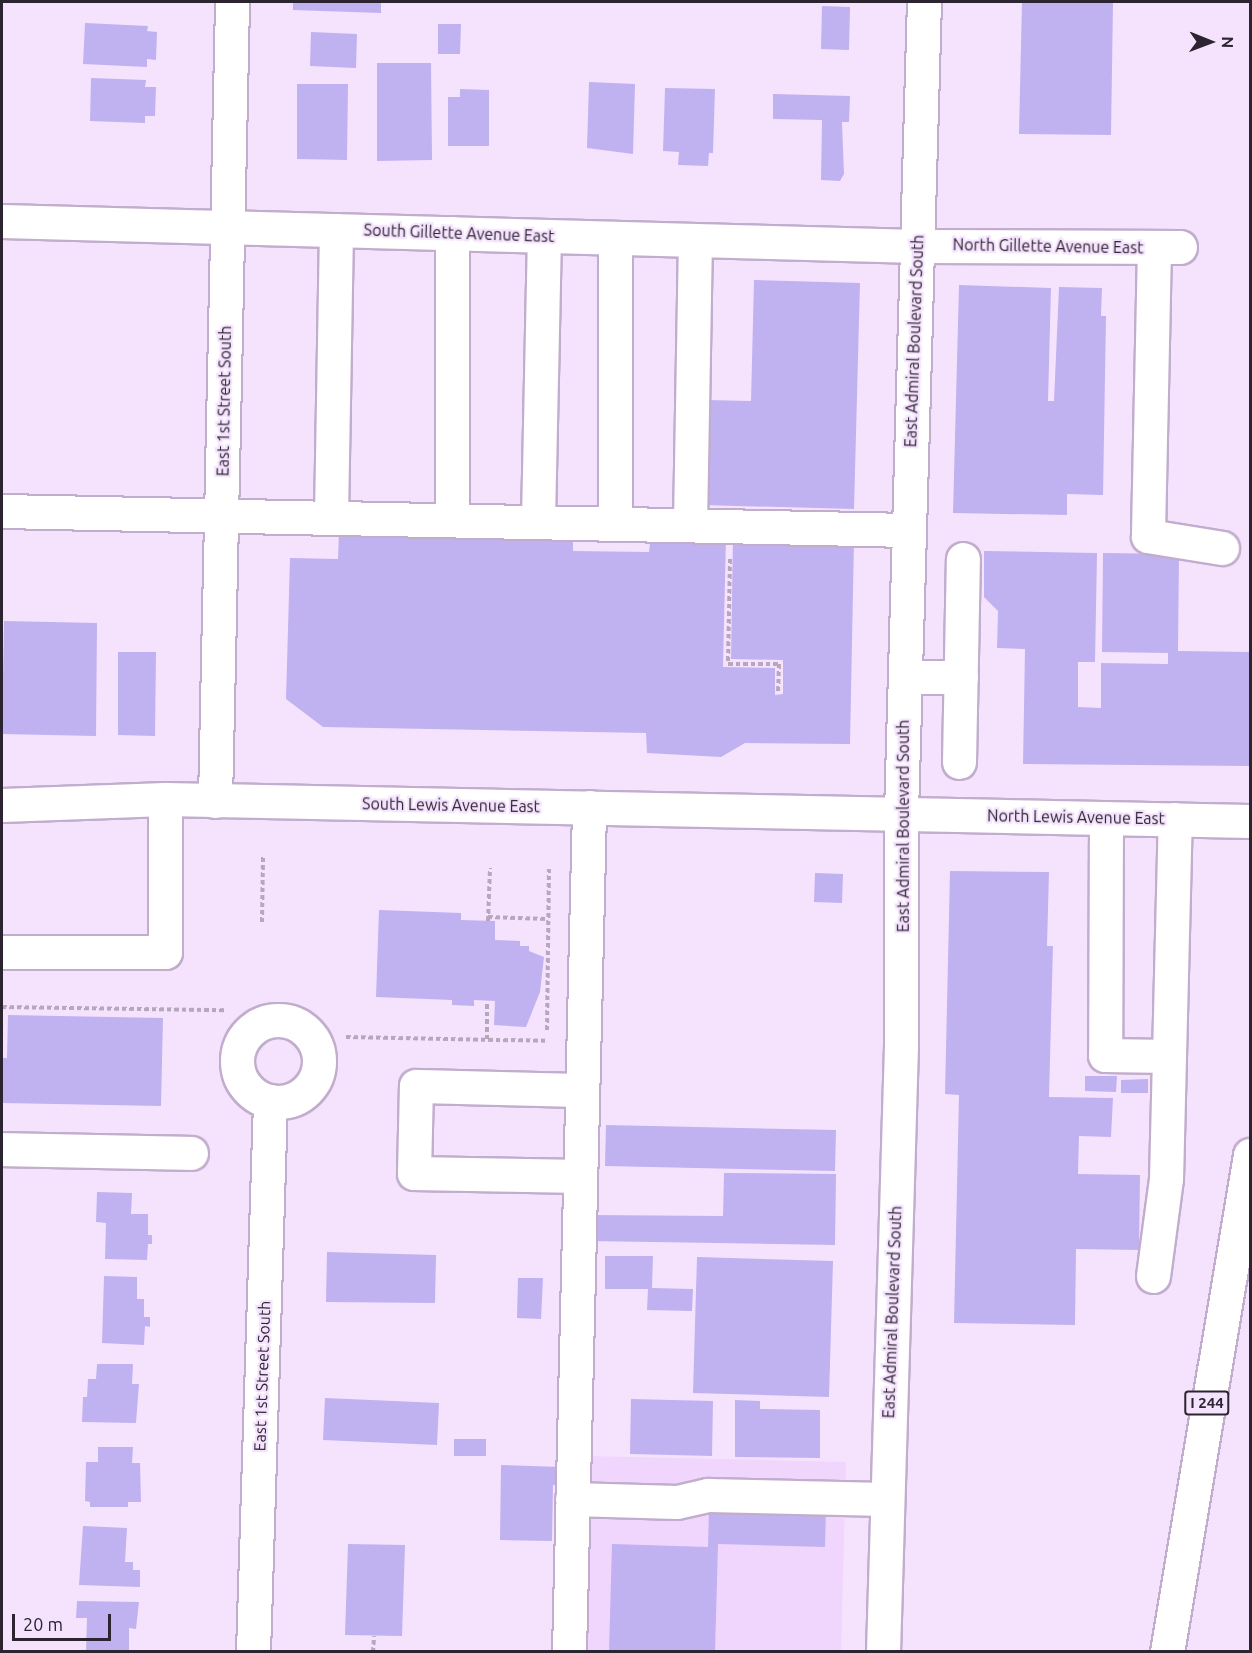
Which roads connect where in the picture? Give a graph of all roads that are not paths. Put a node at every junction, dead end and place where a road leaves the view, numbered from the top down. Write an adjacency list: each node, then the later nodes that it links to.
1 (232, 2): 4 (main road, East 1st Street South)
2 (924, 2): 10 (main road, East Admiral Boulevard South)
3 (2, 221): 4 (main road, South Gillette Avenue East)
4 (228, 227): 5 (main road, South Gillette Avenue East); 12 (main road, East 1st Street South)
5 (336, 230): 6 (main road, South Gillette Avenue East); 13 (main road)
6 (452, 233): 7 (main road, South Gillette Avenue East); 14 (main road)
7 (544, 236): 8 (main road, South Gillette Avenue East); 15 (main road)
8 (615, 238): 9 (main road, South Gillette Avenue East); 16 (main road)
9 (695, 240): 10 (main road, South Gillette Avenue East); 17 (main road)
10 (917, 246): 18 (main road, East Admiral Boulevard South); 19 (main road, North Gillette Avenue East)
11 (2, 511): 12 (main road)
12 (221, 513): 13 (main road); 25 (main road, East 1st Street South)
13 (331, 516): 14 (main road)
14 (452, 519): 15 (main road)
15 (538, 520): 16 (main road)
16 (615, 522): 17 (main road)
17 (690, 524): 18 (main road)
18 (909, 530): 21 (main road, East Admiral Boulevard South)
19 (1222, 548)
20 (963, 559): 22 (main road)
21 (904, 677): 22 (main road); 28 (main road, East Admiral Boulevard South)
22 (961, 678): 23 (main road)
23 (959, 762)
24 (165, 799): 25 (main road, South Lewis Avenue East); 26 (main road, South Lewis Avenue East); 32 (main road)
25 (215, 801): 27 (main road, South Lewis Avenue East)
26 (2, 805)
27 (589, 807): 28 (main road, South Lewis Avenue East); 34 (main road)
28 (900, 813): 29 (main road, North Lewis Avenue East); 42 (main road, East Admiral Boulevard South)
29 (1106, 818): 30 (main road, North Lewis Avenue East); 33 (main road)
30 (1175, 819): 31 (main road, North Lewis Avenue East); 33 (main road)
31 (1250, 820)
32 (2, 952)
33 (1169, 1056): 40 (main road)
34 (582, 1090): 39 (main road); 39 (main road)
35 (270, 1101): 43 (main road, East 1st Street South)
36 (2, 1149): 37 (main road)
37 (191, 1153)
38 (1251, 1155): 46 (main road, I 244)
39 (580, 1176): 41 (main road)
40 (1154, 1276)
41 (572, 1499): 42 (main road); 44 (main road)
42 (885, 1499): 45 (main road, East Admiral Boulevard South)
43 (253, 1652)
44 (569, 1652)
45 (883, 1652)
46 (1167, 1652)

